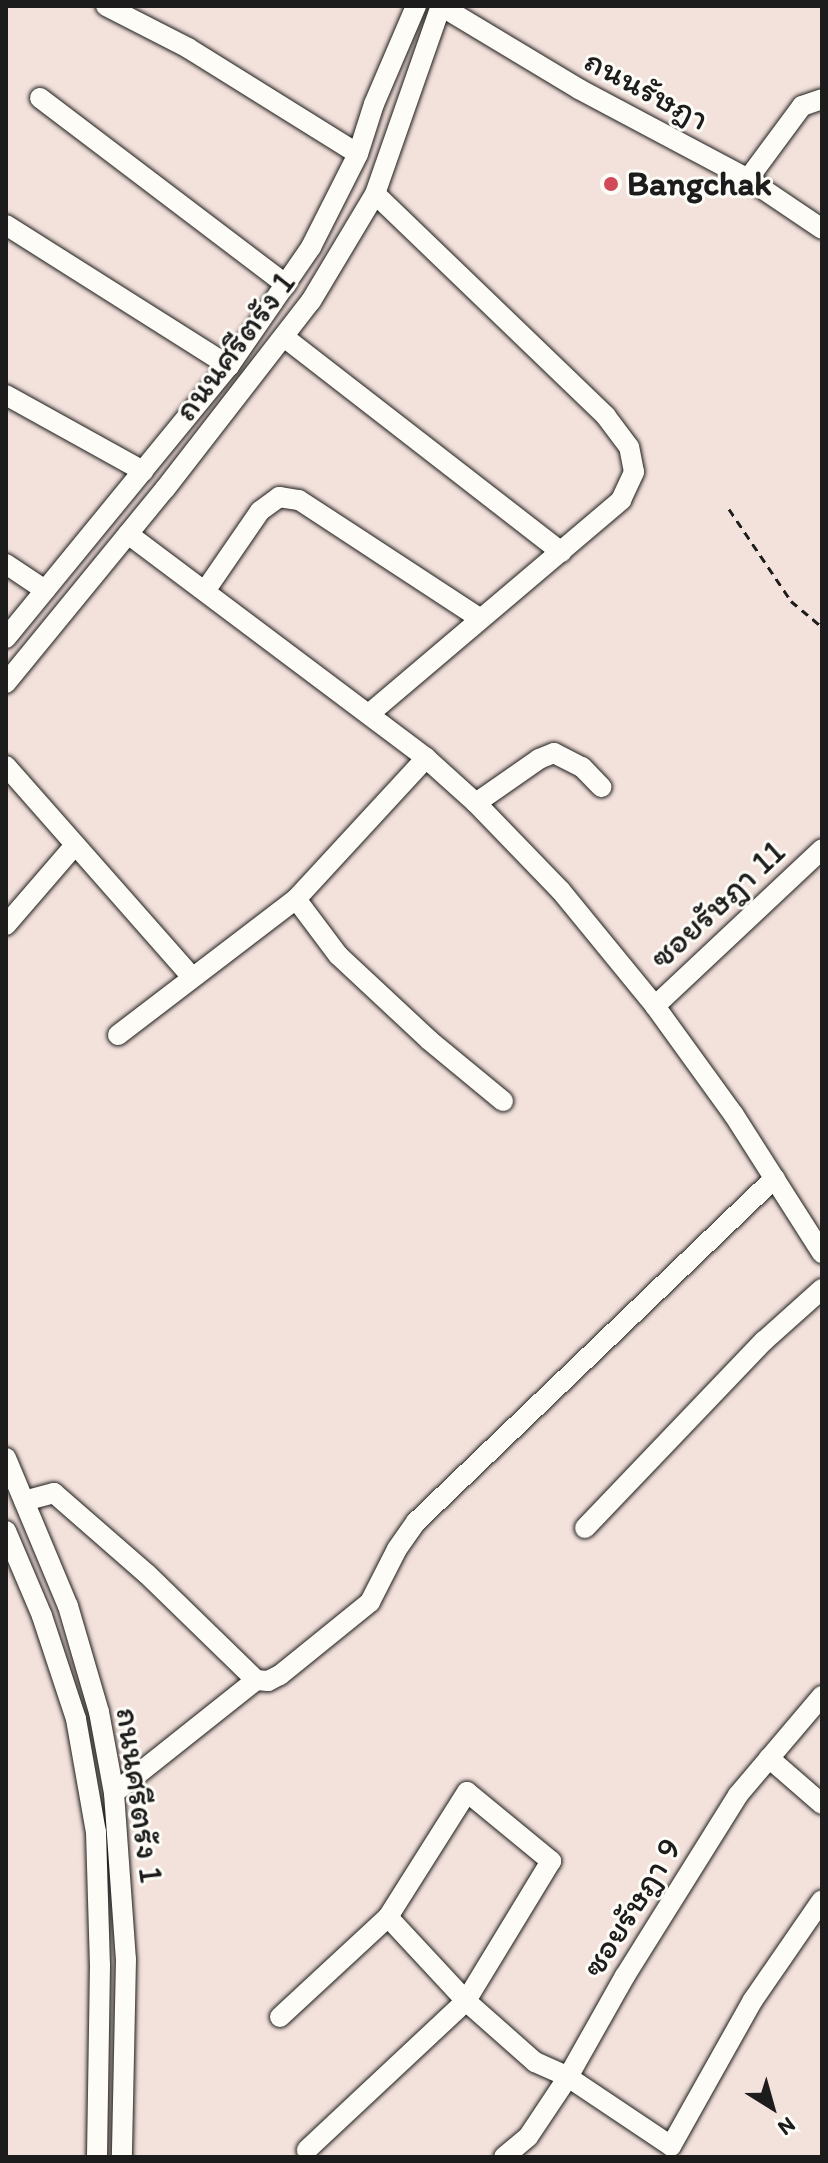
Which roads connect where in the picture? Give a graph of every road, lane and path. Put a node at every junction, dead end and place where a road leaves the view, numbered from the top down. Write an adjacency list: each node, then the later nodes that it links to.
1 (106, 6): 6 (street)
2 (416, 6): 6 (street, ถนนศรีตรัง 1)
3 (441, 6): 7 (street, ถนนรัษฎา); 8 (street, ถนนศรีตรัง 1)
4 (40, 98): 11 (street)
5 (822, 99): 7 (street)
6 (358, 154): 11 (street, ถนนศรีตรัง 1)
7 (748, 179): 10 (street, ถนนรัษฎา)
8 (375, 194): 12 (street, ถนนศรีตรัง 1); 18 (street)
9 (6, 225): 13 (street)
10 (822, 229)
11 (286, 285): 13 (street, ถนนศรีตรัง 1)
12 (284, 337): 17 (street, ถนนศรีตรัง 1); 18 (street)
13 (229, 366): 15 (street, ถนนศรีตรัง 1)
14 (6, 395): 15 (street)
15 (143, 471): 20 (street, ถนนศรีตรัง 1)
16 (729, 509): 23 (path)
17 (128, 534): 21 (street); 25 (street, ถนนศรีตรัง 1)
18 (561, 552): 22 (street)
19 (6, 564): 20 (street)
20 (45, 590): 24 (street, ถนนศรีตรัง 1)
21 (205, 591): 22 (street); 26 (street)
22 (481, 619): 26 (street)
23 (822, 627)
24 (6, 638)
25 (6, 683)
26 (369, 714): 27 (street)
27 (426, 758): 30 (street); 33 (street)
28 (6, 766): 31 (street)
29 (601, 787): 30 (street)
30 (476, 803): 36 (street)
31 (75, 845): 34 (street); 35 (street)
32 (822, 849): 36 (street, ซอยรัษฎา 11)
33 (296, 899): 35 (street); 38 (street)
34 (6, 925)
35 (191, 976): 37 (street)
36 (655, 1006): 39 (street)
37 (118, 1035)
38 (503, 1101)
39 (775, 1178): 40 (street); 46 (street)
40 (822, 1253)
41 (822, 1289): 44 (street)
42 (6, 1458): 43 (street, ถนนศรีตรัง 1)
43 (24, 1501): 46 (street); 49 (street, ถนนศรีตรัง 1)
44 (585, 1528)
45 (6, 1531): 57 (street, ถนนศรีตรัง 1)
46 (256, 1680): 49 (street)
47 (820, 1703): 48 (street, ซอยรัษฎา 9)
48 (769, 1758): 50 (street); 55 (street, ซอยรัษฎา 9)
49 (114, 1793): 58 (street, ถนนศรีตรัง 1)
50 (822, 1804)
51 (822, 1900): 55 (street)
52 (388, 1917): 53 (street); 53 (street); 54 (street)
53 (466, 2001): 55 (street); 56 (street)
54 (280, 2017)
55 (568, 2077): 59 (street, ซอยรัษฎา 9)
56 (307, 2150)
57 (97, 2157)
58 (122, 2157)
59 (504, 2157)

